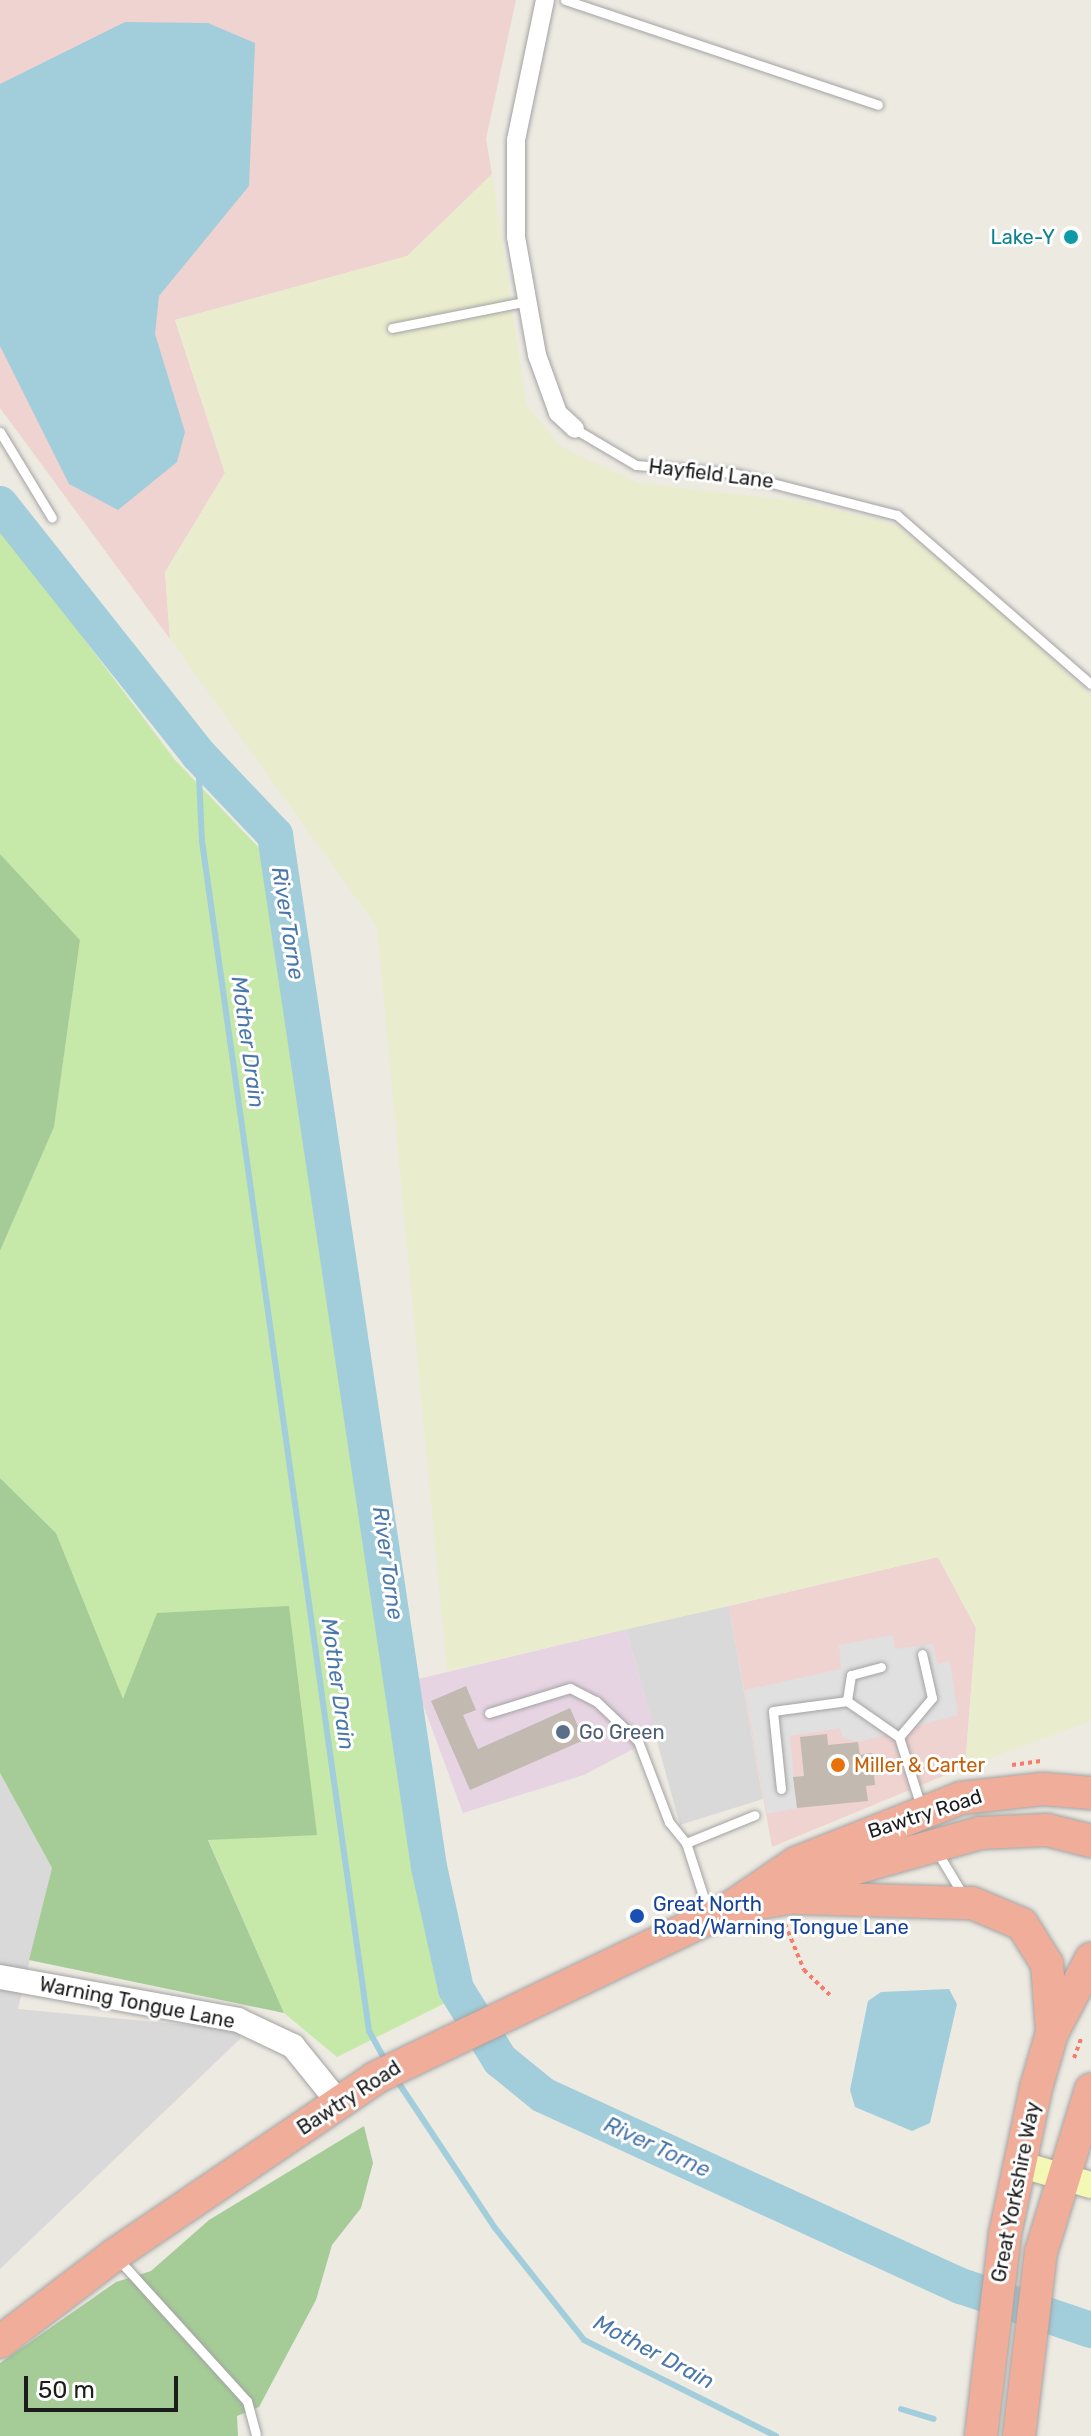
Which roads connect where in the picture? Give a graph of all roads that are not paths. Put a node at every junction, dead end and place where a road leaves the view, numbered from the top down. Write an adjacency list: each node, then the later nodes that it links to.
1 (545, 0): 4 (street, Hayfield Lane)
2 (565, 0): 3 (lane)
3 (878, 105)
4 (528, 301): 5 (lane); 6 (street, Hayfield Lane)
5 (392, 328)
6 (575, 429): 9 (lane, Hayfield Lane)
7 (0, 432): 8 (lane)
8 (52, 518)
9 (1091, 684)
10 (922, 1654): 14 (lane)
11 (881, 1667): 12 (lane)
12 (847, 1701): 14 (lane); 15 (lane)
13 (489, 1713): 21 (lane)
14 (899, 1737): 17 (lane)
15 (781, 1789)
16 (1091, 1793): 17 (highway, Bawtry Road)
17 (922, 1810): 20 (lane); 24 (highway, Bawtry Road)
18 (755, 1815): 21 (lane)
19 (1091, 1841): 20 (highway, Bawtry Road)
20 (933, 1842): 22 (highway, Bawtry Road); 23 (lane)
21 (686, 1843): 24 (lane)
22 (783, 1899): 23 (highway); 24 (highway, Bawtry Road)
23 (972, 1903): 27 (highway)
24 (720, 1913): 29 (highway, Bawtry Road)
25 (1091, 1959): 27 (highway, Great Yorkshire Way)
26 (0, 1977): 29 (street, Warning Tongue Lane)
27 (1052, 2033): 30 (highway, Great Yorkshire Way)
28 (1091, 2089): 31 (highway, Great Yorkshire Way)
29 (339, 2103): 32 (highway, Bawtry Road)
30 (1019, 2164): 31 (main road); 35 (highway, Great Yorkshire Way)
31 (1076, 2181): 36 (highway, Great Yorkshire Way)
32 (114, 2255): 33 (highway, Bawtry Road); 34 (lane)
33 (0, 2342)
34 (256, 2434)
35 (981, 2436)
36 (1019, 2436)

